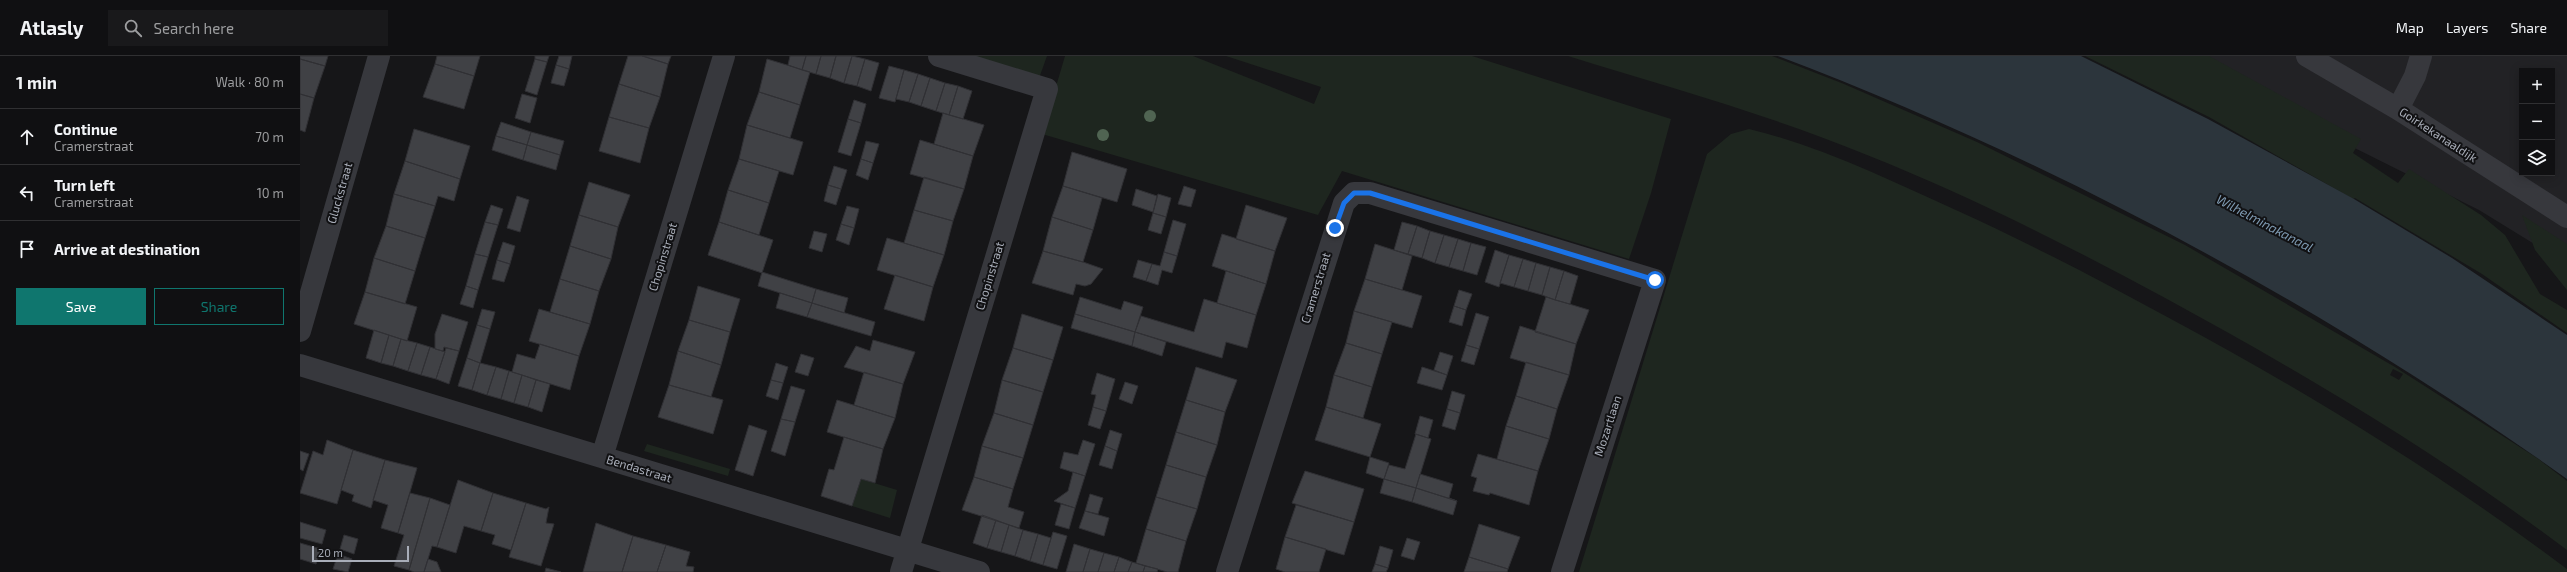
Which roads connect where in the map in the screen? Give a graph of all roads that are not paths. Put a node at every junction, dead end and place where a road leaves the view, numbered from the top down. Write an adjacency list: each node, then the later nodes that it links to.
1 (379, 56): 9 (street, Gluckstraat)
2 (724, 56): 11 (street, Chopinstraat)
3 (939, 56): 12 (street, Chopinstraat)
4 (2307, 56): 6 (street, Goirkekanaaldijk)
5 (2421, 56): 6 (street)
6 (2398, 109): 7 (street, Goirkekanaaldijk)
7 (2567, 217)
8 (1655, 280): 15 (street, Cramerstraat); 16 (street, Mozartlaan)
9 (300, 331)
10 (300, 365): 11 (street, Bendastraat)
11 (602, 457): 12 (street, Bendastraat)
12 (907, 550): 13 (street, Chopinstraat); 14 (street, Bendastraat)
13 (901, 572)
14 (979, 572)
15 (1227, 572)
16 (1562, 572)

